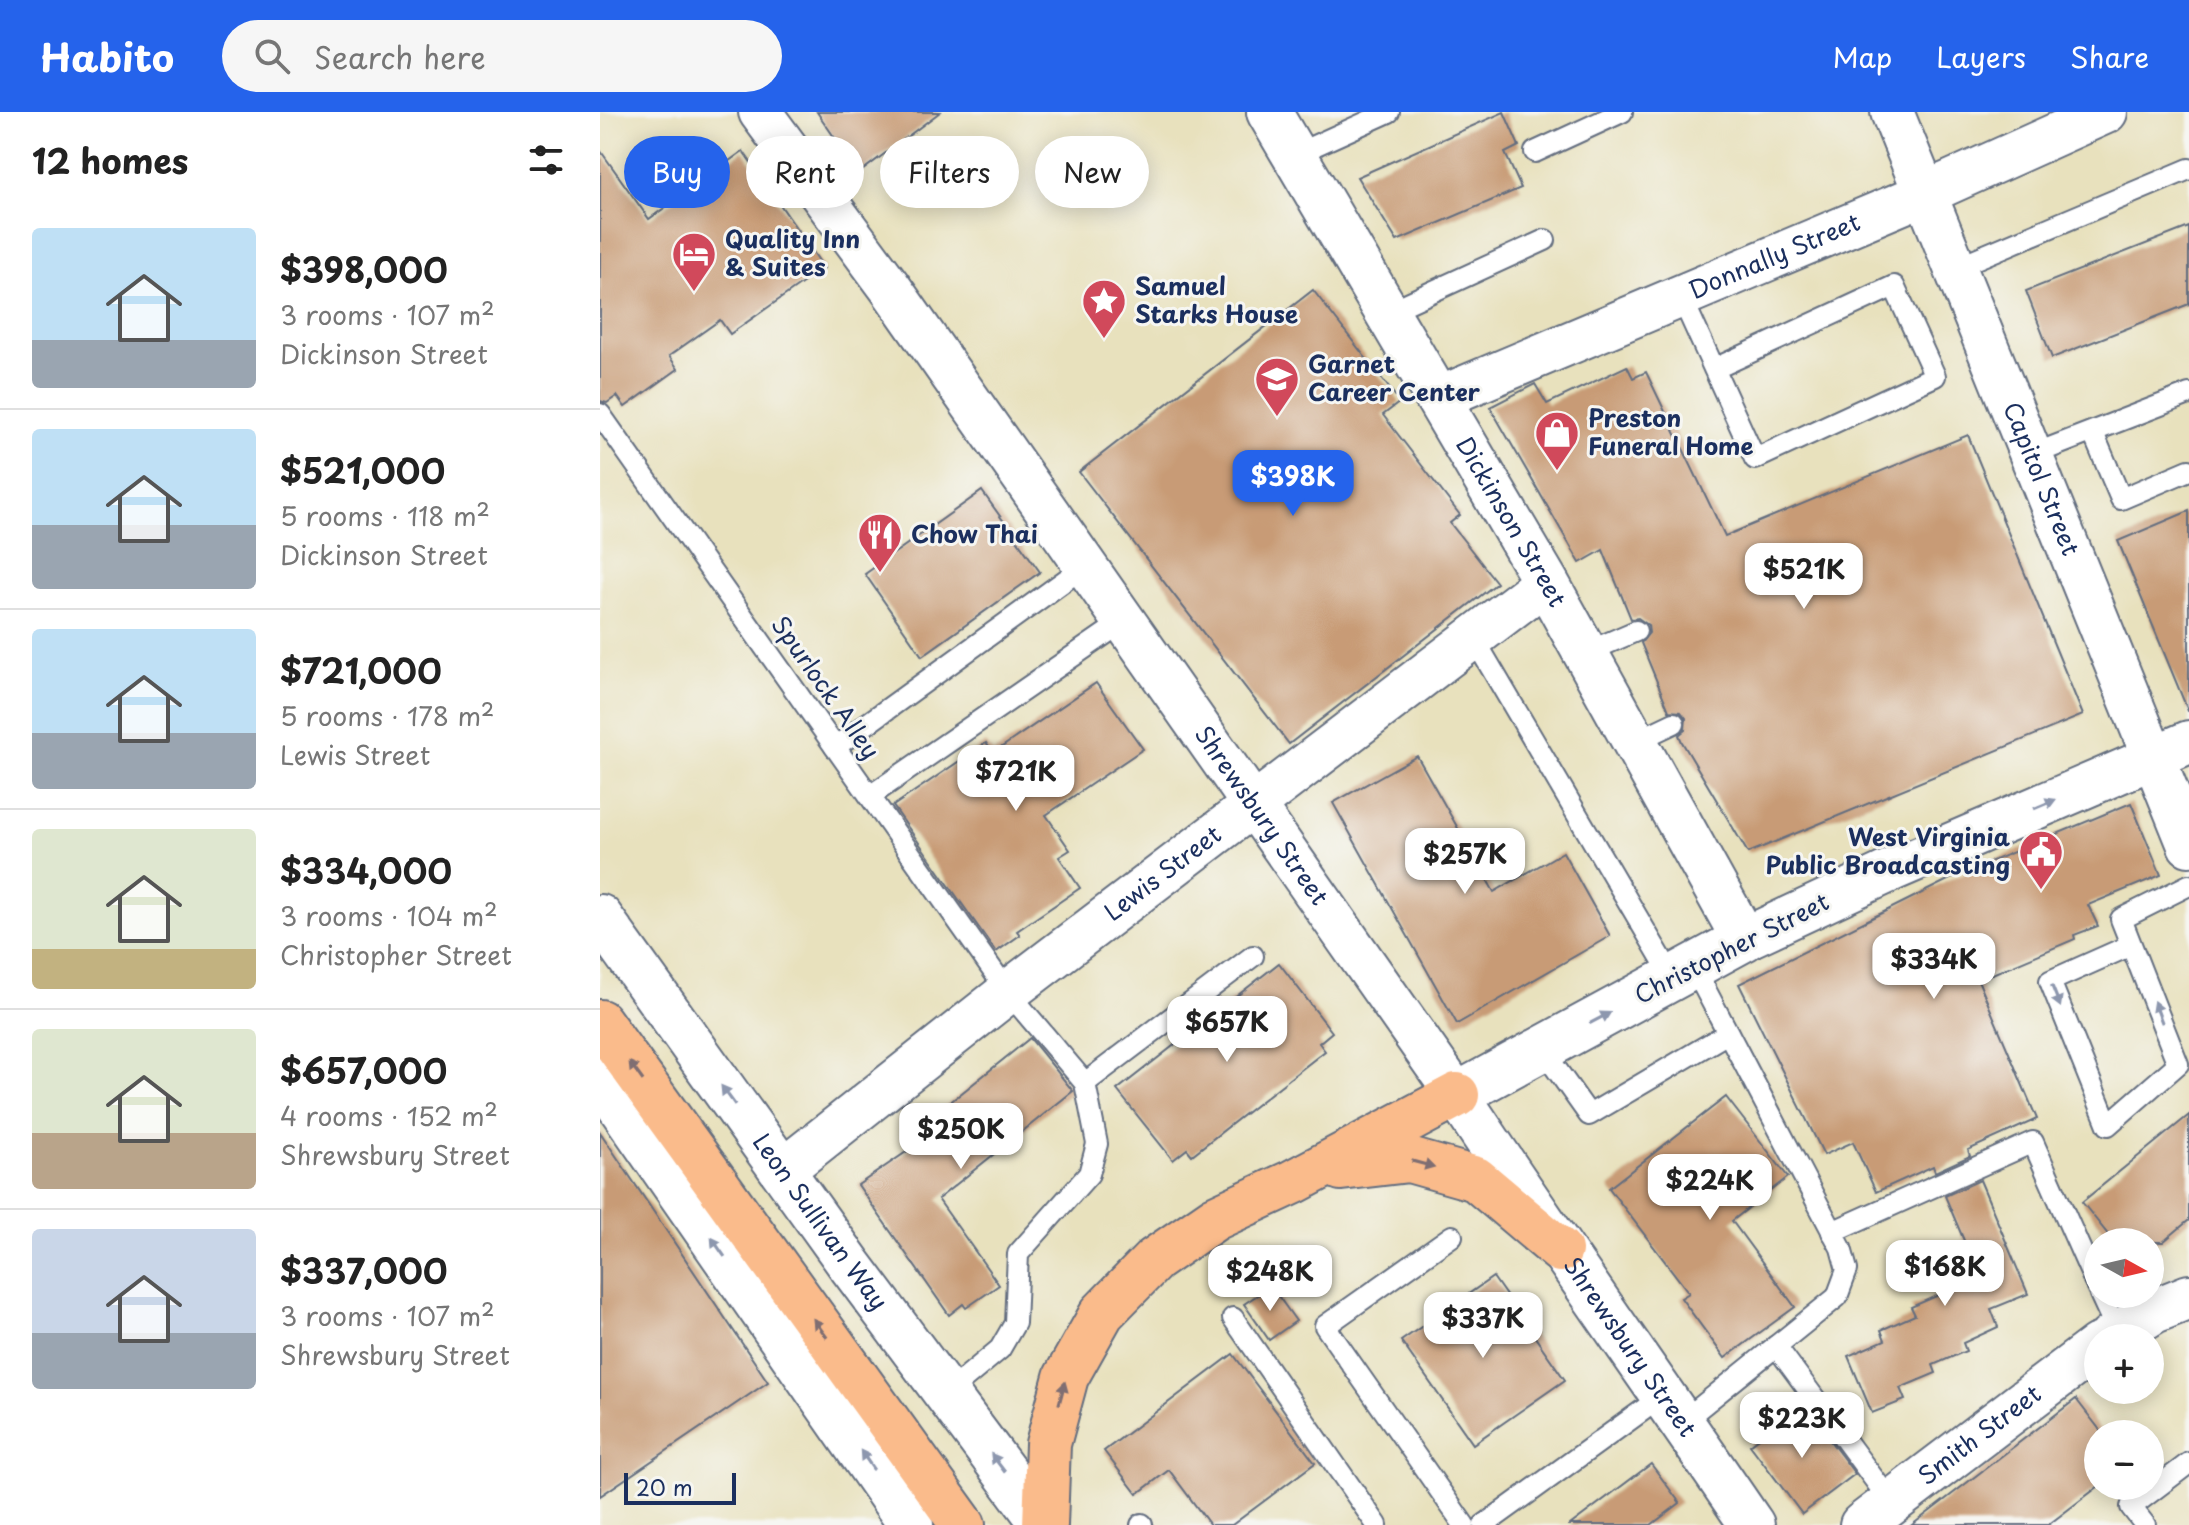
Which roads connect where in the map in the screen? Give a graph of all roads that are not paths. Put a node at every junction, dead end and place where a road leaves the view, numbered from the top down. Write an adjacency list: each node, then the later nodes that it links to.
1 (760, 112): 22 (street, Shrewsbury Street)
2 (1269, 112): 8 (street, Dickinson Street)
3 (1389, 112): 8 (lane)
4 (1622, 112): 7 (lane)
5 (1892, 112): 10 (street, Capitol Street)
6 (2106, 112): 10 (street, Donnally Street)
7 (1535, 152)
8 (1294, 155): 14 (street, Dickinson Street)
9 (2189, 169): 12 (lane)
10 (1926, 193): 12 (street, Capitol Street); 13 (street, Donnally Street)
11 (1545, 240): 14 (lane)
12 (1954, 268): 20 (street, Capitol Street)
13 (1681, 296): 15 (lane); 17 (street, Donnally Street)
14 (1388, 312): 17 (street, Dickinson Street)
15 (1714, 369): 15 (lane)
16 (2189, 394): 19 (lane)
17 (1439, 398): 23 (street, Dickinson Street)
18 (600, 414): 30 (lane, Spurlock Alley)
19 (2093, 433): 20 (lane); 21 (lane)
20 (2029, 456): 31 (street, Capitol Street)
21 (2189, 470)
22 (1085, 566): 24 (street, Shrewsbury Street); 30 (lane)
23 (1546, 582): 26 (street, Lewis Street); 27 (street, Dickinson Street)
24 (1124, 621): 32 (lane); 33 (street, Shrewsbury Street)
25 (1636, 631): 27 (lane)
26 (1473, 637): 33 (street, Lewis Street); 40 (lane)
27 (1585, 653): 29 (street, Dickinson Street)
28 (1674, 723): 29 (lane)
29 (1634, 742): 37 (street, Dickinson Street)
30 (835, 747): 32 (lane, Spurlock Alley)
31 (2172, 749): 34 (street, Capitol Street); 37 (street, Christopher Street, one-way to 31)
32 (870, 796): 41 (lane, Spurlock Alley)
33 (1252, 805): 41 (street, Lewis Street); 47 (street, Shrewsbury Street)
34 (2189, 845)
35 (2189, 885): 38 (lane)
36 (600, 917): 48 (street, Leon Sullivan Way, one-way to 36)
37 (1744, 939): 40 (street, Christopher Street)
38 (2131, 945): 38 (lane, one-way to 38)
39 (1253, 956): 46 (lane)
40 (1683, 972): 43 (lane); 44 (street, Christopher Street, one-way to 40)
41 (1008, 992): 46 (lane, Spurlock Alley); 48 (street, Lewis Street)
42 (600, 1022): 64 (highway, one-way to 42)
43 (1728, 1033): 44 (lane); 50 (lane)
44 (1542, 1049): 47 (street, Christopher Street)
45 (600, 1078): 63 (street, one-way to 45)
46 (1085, 1083): 59 (lane)
47 (1457, 1095): 49 (highway); 52 (street, Shrewsbury Street)
48 (783, 1170): 59 (street, Leon Sullivan Way)
49 (1293, 1182): 52 (highway, one-way to 52); 65 (highway, one-way to 49)
50 (1832, 1232): 53 (lane); 57 (lane)
51 (1452, 1236): 67 (lane)
52 (1560, 1250): 60 (street, Shrewsbury Street)
53 (2084, 1258)
54 (2189, 1297): 56 (street, Smith Street)
55 (1233, 1318): 66 (lane)
56 (2133, 1324)
57 (1776, 1346): 60 (lane); 62 (lane)
58 (2084, 1358): 62 (street, Smith Street)
59 (946, 1394): 65 (street, Leon Sullivan Way, one-way to 59)
60 (1673, 1409): 68 (lane); 69 (street, Shrewsbury Street)
61 (2189, 1463): 70 (lane)
62 (1876, 1514)
63 (911, 1525)
64 (963, 1525)
65 (1045, 1525)
66 (1377, 1525)
67 (1464, 1525)
68 (1484, 1525)
69 (1752, 1525)
70 (2145, 1525)

